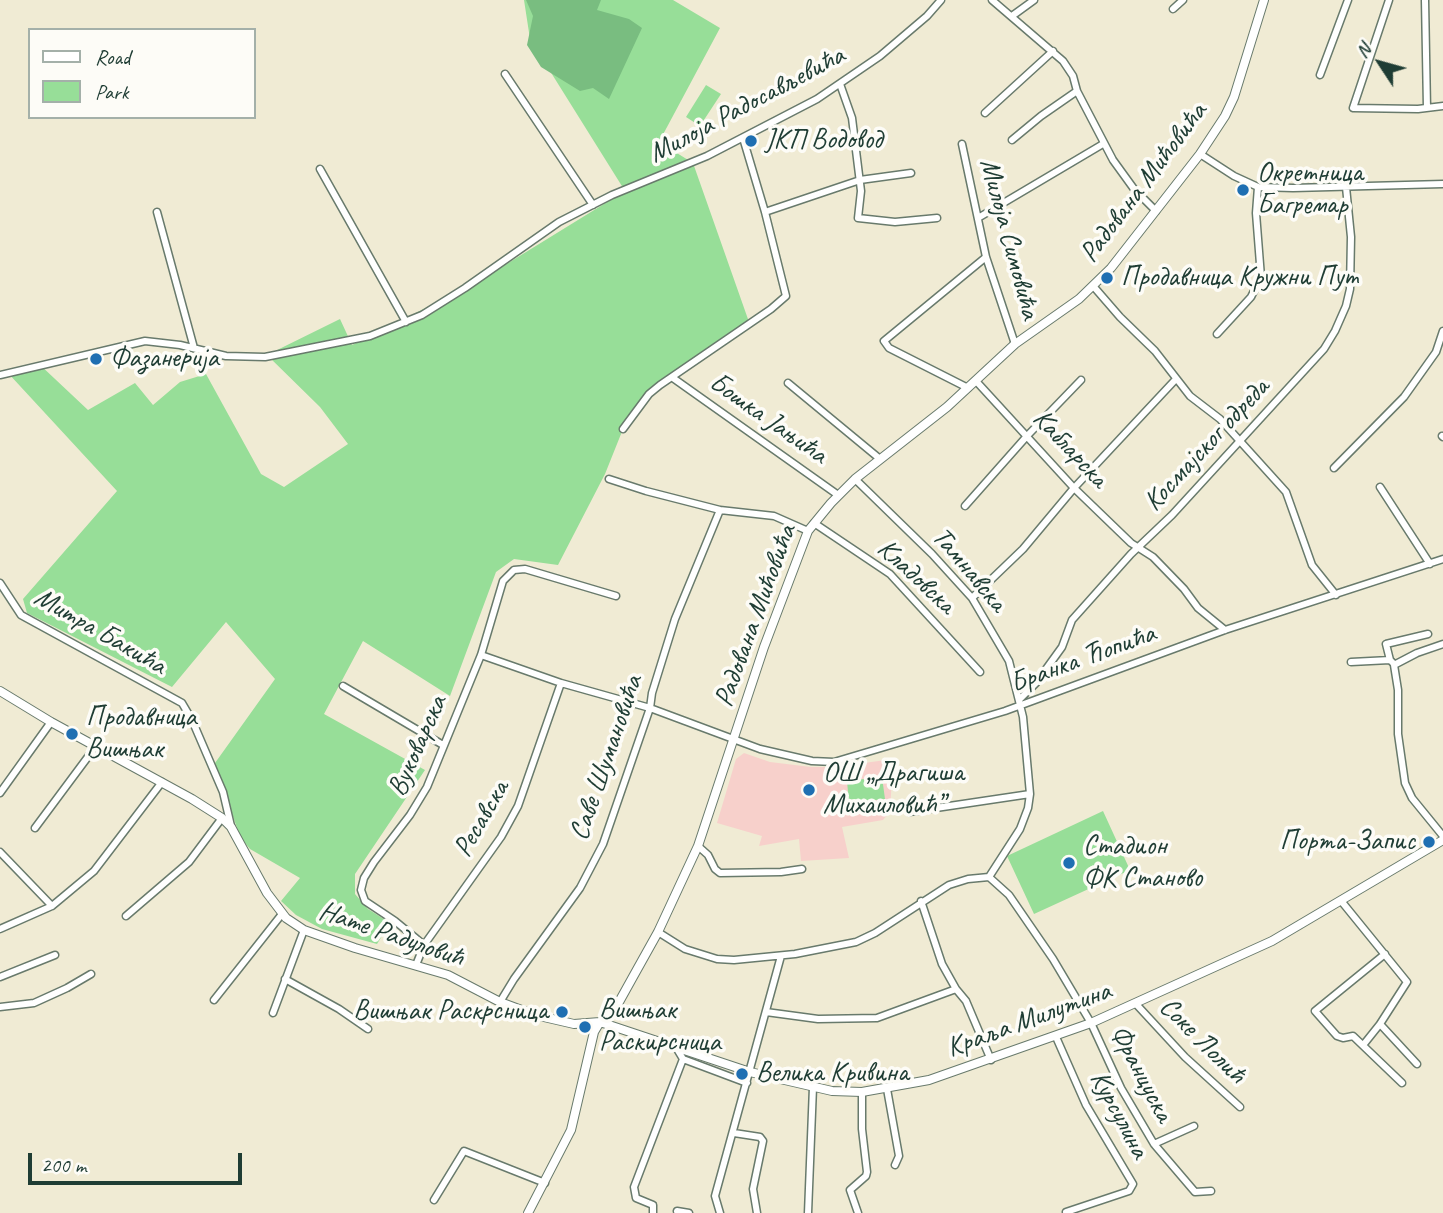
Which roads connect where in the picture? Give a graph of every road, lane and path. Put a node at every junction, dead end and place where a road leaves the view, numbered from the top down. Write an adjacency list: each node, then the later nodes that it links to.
1 (941, 0): 14 (street, Милоја Радосављевића)
2 (992, 0): 10 (street)
3 (1034, 0): 10 (street)
4 (1183, 0): 9 (street)
5 (1265, 0): 23 (street, Радована Мићовића)
6 (1348, 0): 13 (street)
7 (1389, 0): 17 (street)
8 (1425, 0): 17 (street)
9 (1173, 9)
10 (1013, 16): 11 (street)
11 (1053, 51): 15 (street); 18 (street)
12 (505, 74): 30 (street)
13 (1320, 75)
14 (840, 85): 19 (street, Милоја Радосављевића); 26 (street)
15 (1077, 91): 20 (street); 22 (street)
16 (1443, 106): 17 (street)
17 (1427, 108)
18 (985, 113)
19 (743, 138): 30 (street, Милоја Радосављевића); 33 (street)
20 (1012, 140)
21 (962, 144): 35 (street, Милоја Симовића)
22 (1103, 144): 31 (street); 35 (street)
23 (1200, 154): 28 (street); 31 (street, Радована Мићовића)
24 (320, 169): 38 (street)
25 (911, 173): 26 (street)
26 (860, 180): 33 (street); 34 (street)
27 (1443, 184): 29 (street)
28 (1258, 187): 29 (street); 40 (street)
29 (1346, 187): 52 (street, Космајског одреда)
30 (593, 205): 38 (street, Милоја Радосављевића)
31 (1156, 211): 37 (street, Радована Мићовића)
32 (158, 212): 42 (street)
33 (765, 212): 44 (street)
34 (937, 218)
35 (978, 218): 36 (street, Милоја Симовића)
36 (986, 257): 41 (street, Милоја Симовића); 49 (street)
37 (1094, 286): 41 (street, Радована Мићовића); 45 (street)
38 (406, 322): 42 (street, Милоја Радосављевића)
39 (1443, 331): 54 (street)
40 (1217, 334)
41 (1015, 344): 47 (street, Радована Мићовића)
42 (194, 348): 43 (street, Милоја Радосављевића)
43 (0, 375)
44 (673, 378): 50 (street); 59 (street, Бошка Јањића)
45 (1176, 379): 52 (street); 58 (street)
46 (1081, 380): 51 (street)
47 (976, 381): 49 (street, Радована Мићовића); 51 (street, Кабларска)
48 (788, 383): 53 (street)
49 (968, 388): 53 (street, Радована Мићовића)
50 (623, 429)
51 (1027, 436): 58 (street, Кабларска); 60 (street)
52 (1239, 440): 64 (street, Космајског одреда); 68 (street)
53 (880, 459): 56 (street, Радована Мићовића)
54 (1334, 468)
55 (609, 479): 61 (street)
56 (855, 480): 59 (street, Радована Мићовића); 70 (street, Тамнавска)
57 (1380, 487): 66 (street)
58 (1074, 488): 64 (street, Кабларска); 70 (street)
59 (838, 495): 62 (street, Радована Мићовића)
60 (965, 506)
61 (720, 510): 63 (street); 82 (street, Саве Шумановића)
62 (814, 523): 63 (street, Радована Мићовића); 77 (street, Кладовска)
63 (807, 531): 84 (street, Радована Мићовића)
64 (1138, 548): 71 (street, Кабларска); 81 (street, Космајског одреда)
65 (1443, 559): 66 (street, Бранка Ћопића)
66 (1430, 564): 68 (street, Бранка Ћопића)
67 (0, 583): 92 (street, Митра Бакића)
68 (1336, 595): 71 (street, Бранка Ћопића)
69 (616, 596): 74 (street, Вуковарска)
70 (972, 598): 81 (street, Тамнавска)
71 (1225, 630): 81 (street, Бранка Ћопића)
72 (1428, 634): 76 (street)
73 (1443, 644): 76 (street)
74 (481, 655): 78 (street, Бранка Ћопића); 85 (street, Вуковарска)
75 (1351, 662): 76 (street)
76 (1392, 663): 94 (street)
77 (980, 672)
78 (561, 683): 82 (street, Бранка Ћопића); 107 (street, Ресавска)
79 (343, 686): 85 (street)
80 (0, 691): 83 (street, Нате Радуловић)
81 (1020, 702): 84 (street, Бранка Ћопића); 89 (street, Тамнавска)
82 (650, 708): 84 (street, Бранка Ћопића); 117 (street, Саве Шумановића)
83 (51, 722): 86 (street, Нате Радуловић); 88 (street)
84 (735, 740): 95 (street, Радована Мићовића)
85 (443, 745): 107 (street, Вуковарска)
86 (96, 746): 87 (street, Нате Радуловић); 93 (street)
87 (162, 782): 91 (street, Нате Радуловић); 101 (street)
88 (0, 793)
89 (1030, 794): 90 (street); 98 (street, Тамнавска)
90 (909, 812)
91 (222, 818): 92 (street, Нате Радуловић); 103 (street)
92 (231, 827): 102 (street, Нате Радуловић)
93 (35, 828)
94 (1443, 838): 100 (street, Краља Милутина)
95 (698, 846): 97 (street); 106 (street, Радована Мићовића)
96 (0, 852): 101 (street)
97 (802, 869)
98 (989, 877): 99 (street); 123 (street, Француска)
99 (921, 901): 110 (street); 115 (street)
100 (1342, 902): 108 (street); 118 (street, Краља Милутина)
101 (52, 906): 104 (street)
102 (282, 914): 105 (street, Нате Радуловић); 116 (street)
103 (127, 916)
104 (0, 929)
105 (304, 930): 111 (street, Нате Радуловић); 114 (street)
106 (658, 932): 110 (street); 122 (street, Радована Мићовића)
107 (424, 945): 111 (street, Ресавска)
108 (1385, 954): 124 (street); 127 (street)
109 (55, 956): 113 (street)
110 (781, 956): 120 (street)
111 (416, 965): 117 (street, Нате Радуловић)
112 (91, 974): 119 (street)
113 (0, 977)
114 (285, 979): 121 (street); 125 (street)
115 (956, 989): 120 (street); 130 (street)
116 (214, 1000)
117 (500, 1002): 122 (street, Нате Радуловић)
118 (1136, 1004): 123 (street, Краља Милутина); 138 (street, Соке Лолић)
119 (0, 1007)
120 (766, 1012): 132 (street)
121 (273, 1013)
122 (600, 1023): 128 (street, Краља Милутина); 143 (street, Радована Мићовића)
123 (1091, 1023): 126 (street, Краља Милутина); 141 (street, Француска)
124 (1380, 1024): 127 (street); 131 (street)
125 (368, 1029)
126 (1056, 1037): 130 (street, Краља Милутина); 147 (street, Курсулина)
127 (1364, 1044): 134 (street)
128 (677, 1049): 129 (street); 132 (street, Краља Милутина)
129 (683, 1059): 133 (street); 149 (street)
130 (991, 1060): 136 (street, Краља Милутина)
131 (1417, 1064)
132 (750, 1072): 133 (street); 135 (street, Краља Милутина)
133 (747, 1083): 140 (street)
134 (1402, 1083)
135 (813, 1087): 137 (street, Краља Милутина); 153 (street)
136 (887, 1089): 137 (street, Краља Милутина); 142 (street)
137 (862, 1092): 154 (street)
138 (1240, 1107)
139 (1194, 1126): 141 (street, Француска)
140 (734, 1133): 151 (street); 152 (street)
141 (1154, 1144): 144 (street, Француска)
142 (895, 1165)
143 (546, 1183): 145 (street); 148 (street, Радована Мићовића)
144 (1210, 1191)
145 (434, 1200)
146 (677, 1211): 150 (street)
147 (1066, 1212)
148 (528, 1213)
149 (653, 1213)
150 (689, 1213)
151 (720, 1213)
152 (757, 1213)
153 (808, 1213)
154 (858, 1213)

